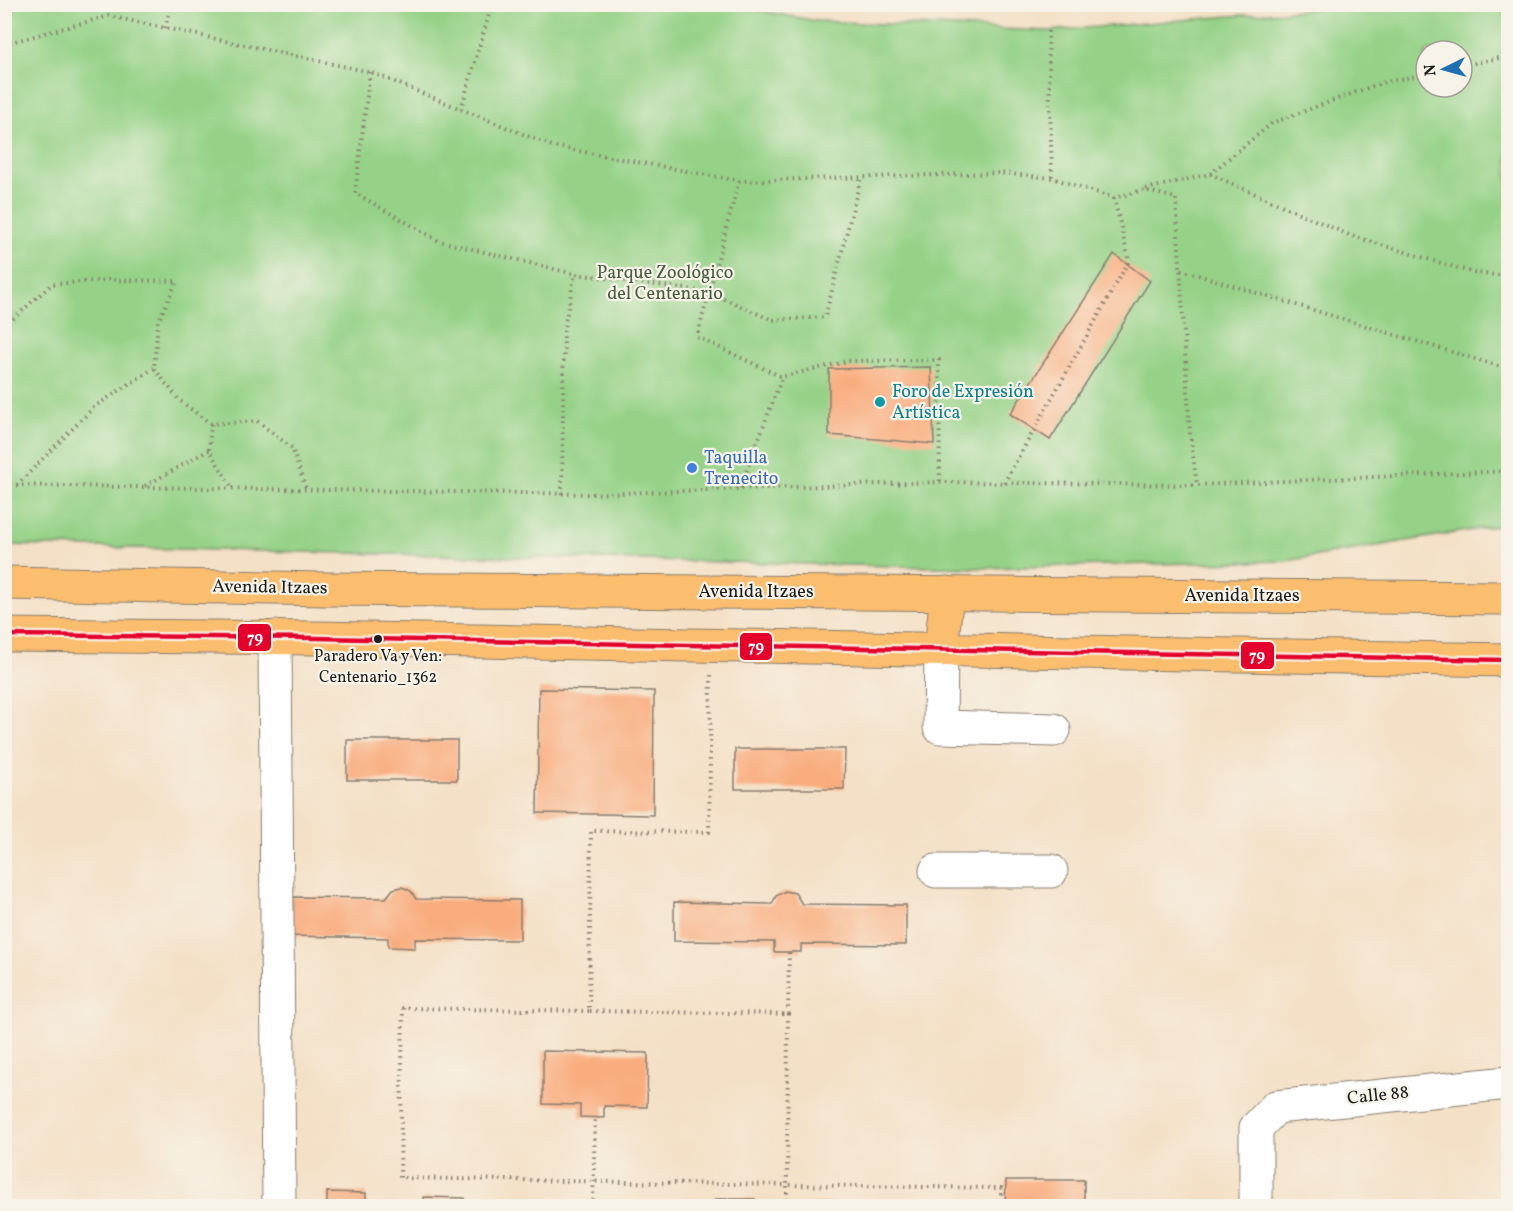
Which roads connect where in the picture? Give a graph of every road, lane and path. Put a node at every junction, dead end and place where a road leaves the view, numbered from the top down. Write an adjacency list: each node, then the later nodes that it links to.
1 (171, 4): 3 (path)
2 (492, 4): 10 (path)
3 (165, 28): 5 (path); 8 (path)
4 (1048, 31): 13 (path)
5 (4, 44)
6 (1509, 56): 7 (path)
7 (1474, 63)
8 (370, 72): 10 (path); 18 (path)
9 (1414, 76): 11 (path)
10 (460, 109): 14 (path)
11 (1210, 174): 15 (path); 19 (path)
12 (861, 177): 13 (path); 14 (path); 20 (path)
13 (1052, 178): 16 (path)
14 (739, 181): 20 (path)
15 (1144, 190): 16 (path); 17 (path)
16 (1114, 198): 29 (path)
17 (1181, 270): 23 (path); 32 (path)
18 (574, 274): 20 (path); 37 (path)
19 (1509, 276)
20 (709, 292): 24 (path)
21 (4, 327): 22 (path)
22 (154, 368): 25 (path); 31 (path)
23 (1509, 369)
24 (782, 377): 28 (path); 34 (path)
25 (211, 424): 26 (path); 36 (path)
26 (209, 450): 33 (path); 35 (path)
27 (1509, 471): 32 (path)
28 (940, 482): 29 (path); 34 (path)
29 (1004, 483): 32 (path)
30 (4, 485): 31 (path)
31 (17, 485): 33 (path)
32 (1197, 485)
33 (143, 487): 35 (path)
34 (740, 488): 37 (path)
35 (233, 489): 36 (path)
36 (306, 489): 37 (path)
37 (562, 494)
38 (4, 583): 39 (main road, Avenida Itzaes)
39 (322, 589): 40 (main road, Avenida Itzaes); 44 (main road)
40 (947, 593): 41 (main road, Avenida Itzaes); 45 (main road)
41 (1509, 598)
42 (8, 638): 43 (main road)
43 (275, 638): 44 (main road); 58 (street)
44 (315, 638): 45 (main road)
45 (941, 650): 46 (main road); 48 (street)
46 (1509, 660)
47 (711, 675): 52 (path)
48 (1054, 730)
49 (936, 871): 50 (street)
50 (1051, 872)
51 (789, 952): 53 (path)
52 (590, 1011): 53 (path); 56 (path)
53 (788, 1014): 57 (path)
54 (1509, 1083): 62 (street, Calle 88)
55 (595, 1117): 56 (path)
56 (594, 1182): 57 (path); 59 (path)
57 (787, 1185): 60 (path); 61 (path)
58 (279, 1206)
59 (593, 1206)
60 (787, 1206)
61 (1001, 1206)
62 (1256, 1206)

